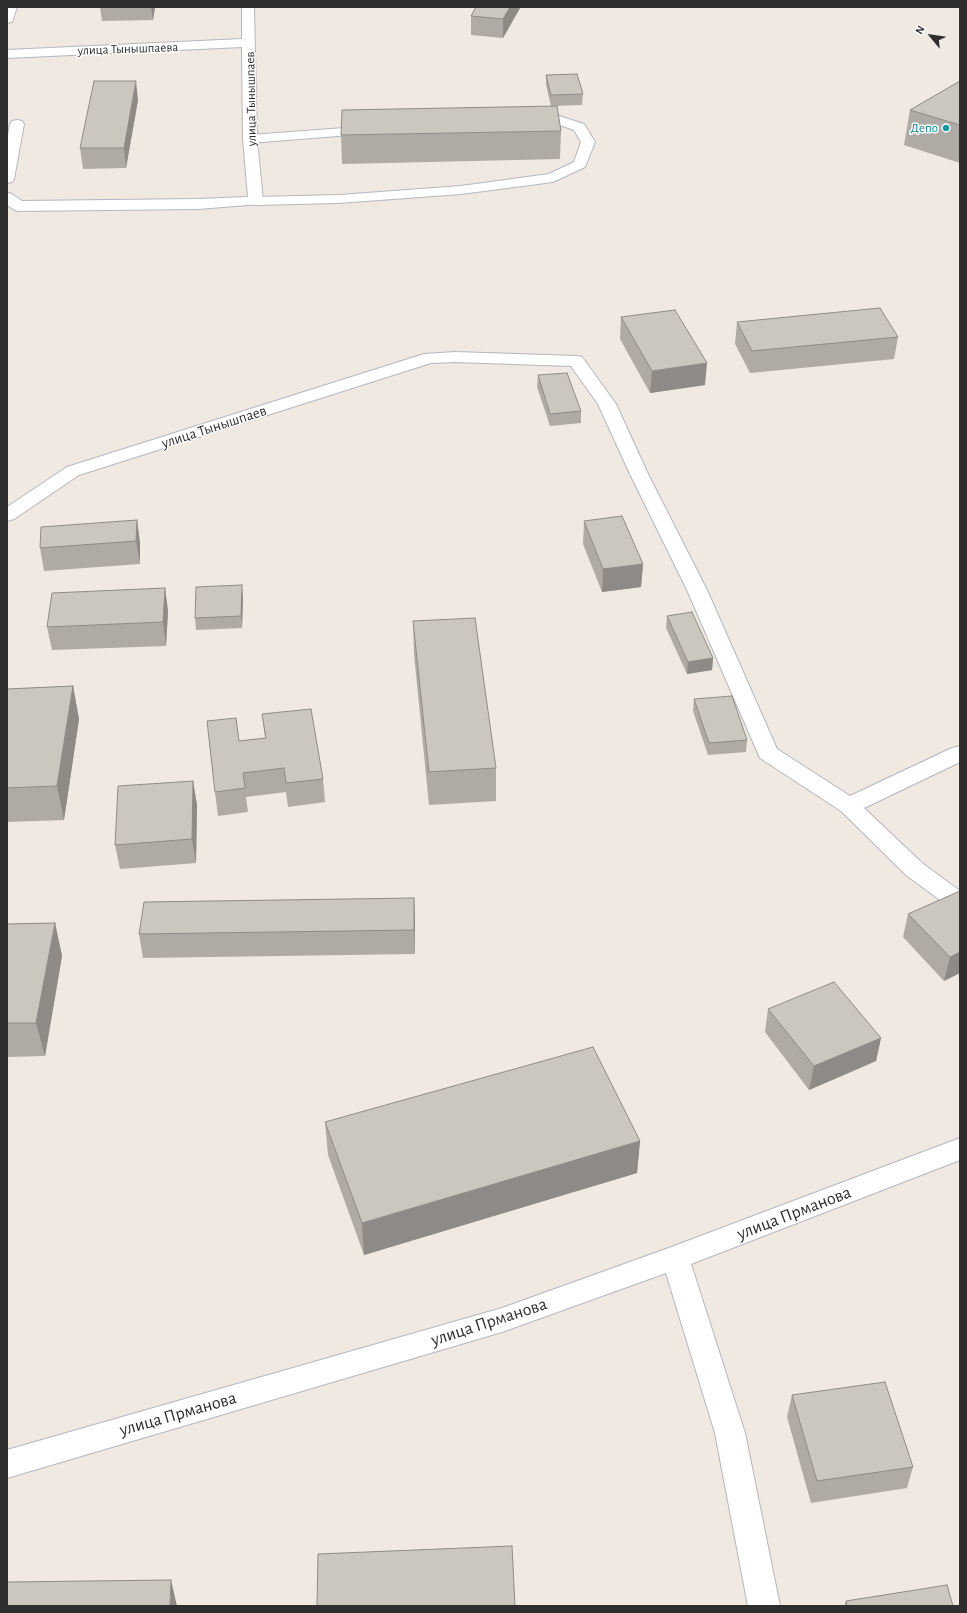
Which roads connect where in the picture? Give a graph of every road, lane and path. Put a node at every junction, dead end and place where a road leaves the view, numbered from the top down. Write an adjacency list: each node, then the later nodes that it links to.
1 (11, 7): 3 (street)
2 (248, 7): 4 (street, улица Тынышпаев)
3 (7, 19)
4 (249, 43): 5 (street, улица Тынышпаева); 9 (street, улица Тынышпаев)
5 (7, 54)
6 (515, 119): 12 (street)
7 (17, 124): 10 (street)
8 (383, 129): 9 (street)
9 (250, 139): 12 (street, улица Тынышпаев)
10 (7, 179)
11 (7, 197): 12 (street)
12 (256, 201)
13 (7, 514): 15 (street, улица Тынышпаев)
14 (960, 753): 15 (street)
15 (849, 806): 16 (street)
16 (960, 903)
17 (960, 1149): 18 (street, улица Прманова)
18 (675, 1258): 19 (street, улица Прманова); 20 (street)
19 (7, 1464)
20 (764, 1606)

